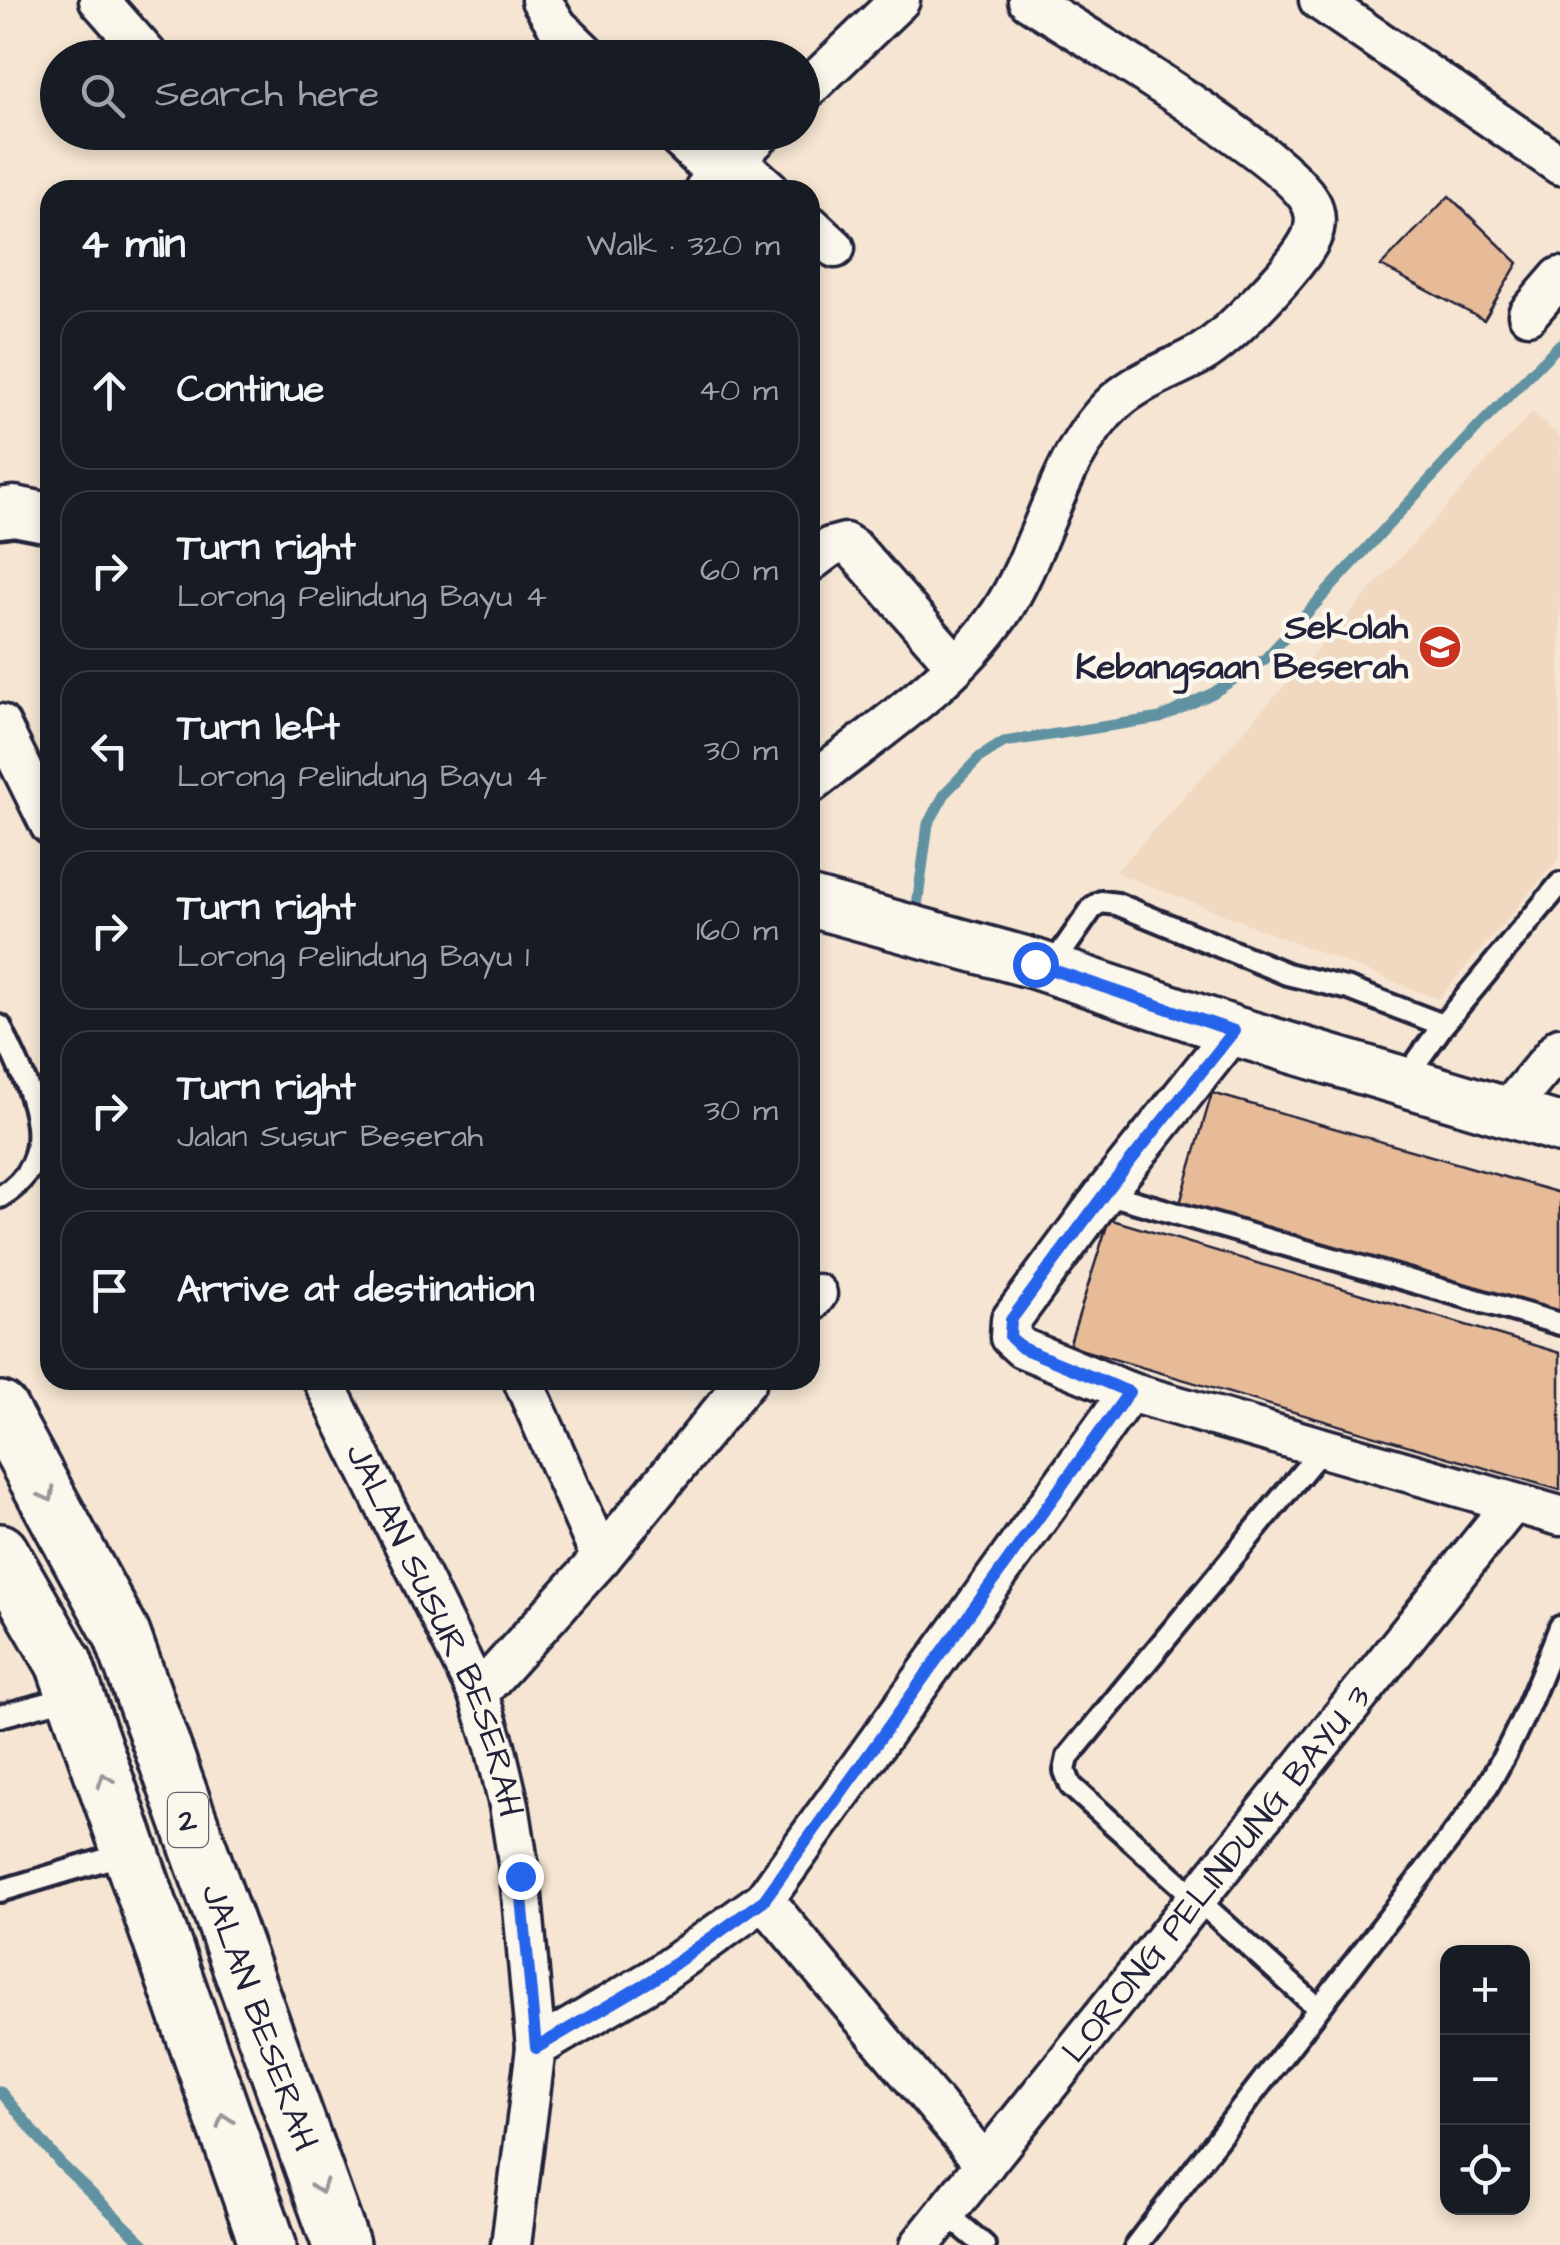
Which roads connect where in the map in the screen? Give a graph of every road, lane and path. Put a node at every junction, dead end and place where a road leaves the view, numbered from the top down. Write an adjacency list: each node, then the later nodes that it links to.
1 (99, 0): 6 (street)
2 (541, 0): 7 (street)
3 (1028, 0): 18 (street)
4 (1319, 0): 11 (street)
5 (897, 1): 8 (street)
6 (134, 40)
7 (571, 40)
8 (820, 76)
9 (692, 150): 12 (street)
10 (744, 150): 12 (street)
11 (1560, 164)
12 (719, 175)
13 (1560, 277): 14 (street)
14 (1528, 314)
15 (0, 513): 16 (street)
16 (40, 516)
17 (820, 554): 18 (street)
18 (955, 664): 20 (street)
19 (0, 724): 21 (street)
20 (820, 776)
21 (40, 805)
22 (1560, 884): 25 (lane)
23 (820, 905): 24 (street)
24 (1050, 969): 25 (lane); 27 (street)
25 (1443, 1025): 29 (lane)
26 (0, 1026): 33 (lane)
27 (1234, 1031): 29 (street); 32 (street)
28 (1560, 1048): 30 (street)
29 (1402, 1081): 30 (street)
30 (1506, 1112): 31 (street)
31 (1560, 1128)
32 (1105, 1193): 34 (lane); 38 (street)
33 (0, 1197)
34 (1560, 1324)
35 (328, 1390): 46 (street, JALAN SUSUR BESERAH)
36 (527, 1390): 44 (street)
37 (739, 1390): 44 (street)
38 (1129, 1392): 40 (street); 51 (street)
39 (0, 1410): 58 (highway, JALAN BESERAH / 2, one-way to 58)
40 (1320, 1450): 41 (street); 52 (lane)
41 (1512, 1504): 42 (street); 52 (street, LORONG PELINDUNG BAYU 3)
42 (1560, 1516)
43 (0, 1552): 47 (highway, JALAN BESERAH / 2)
44 (601, 1558): 46 (street)
45 (1560, 1627): 53 (lane)
46 (478, 1694): 54 (street, JALAN SUSUR BESERAH)
47 (75, 1696): 48 (lane); 49 (highway, JALAN BESERAH / 2, one-way to 47)
48 (0, 1716)
49 (130, 1852): 50 (lane); 57 (highway, JALAN BESERAH / 2, one-way to 49)
50 (0, 1891)
51 (764, 1900): 54 (street); 55 (street)
52 (1198, 1900): 53 (lane); 55 (street, LORONG PELINDUNG BAYU 3)
53 (1318, 2008): 62 (lane)
54 (536, 2048): 59 (street, JALAN SUSUR BESERAH)
55 (985, 2164): 56 (street, LORONG PELINDUNG BAYU 3)
56 (946, 2212): 60 (street, LORONG PELINDUNG BAYU 3); 61 (lane)
57 (268, 2245)
58 (341, 2245)
59 (511, 2245)
60 (920, 2245)
61 (984, 2245)
62 (1136, 2245)

